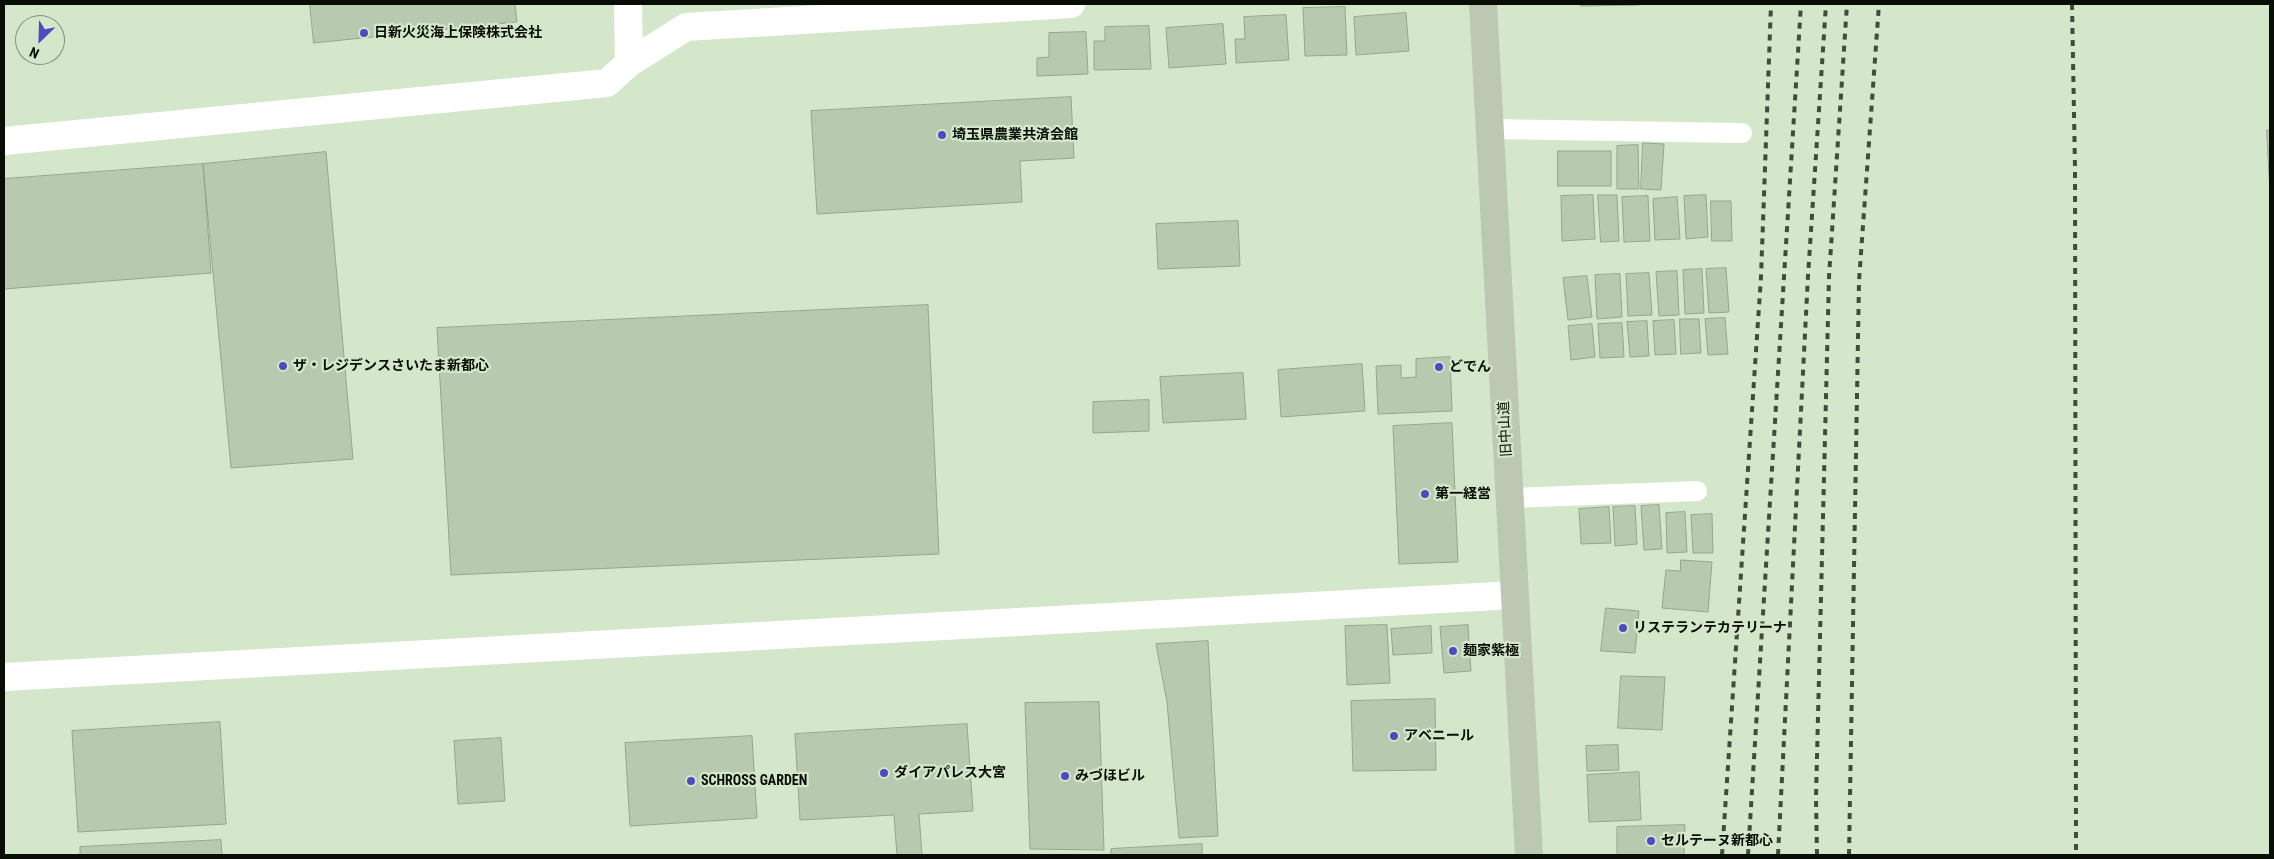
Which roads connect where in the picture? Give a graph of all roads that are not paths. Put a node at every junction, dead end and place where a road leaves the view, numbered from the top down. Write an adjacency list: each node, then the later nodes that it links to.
1 (628, 4): 5 (street)
2 (1071, 4): 4 (street)
3 (1483, 4): 6 (main road, 旧中山道)
4 (859, 11): 5 (street)
5 (629, 63): 8 (street)
6 (1490, 129): 7 (lane); 10 (main road, 旧中山道)
7 (1742, 133)
8 (4, 140)
9 (1697, 491): 10 (lane)
10 (1510, 498): 11 (main road, 旧中山道)
11 (1516, 595): 12 (street); 13 (main road, 旧中山道)
12 (4, 677)
13 (1529, 855)

